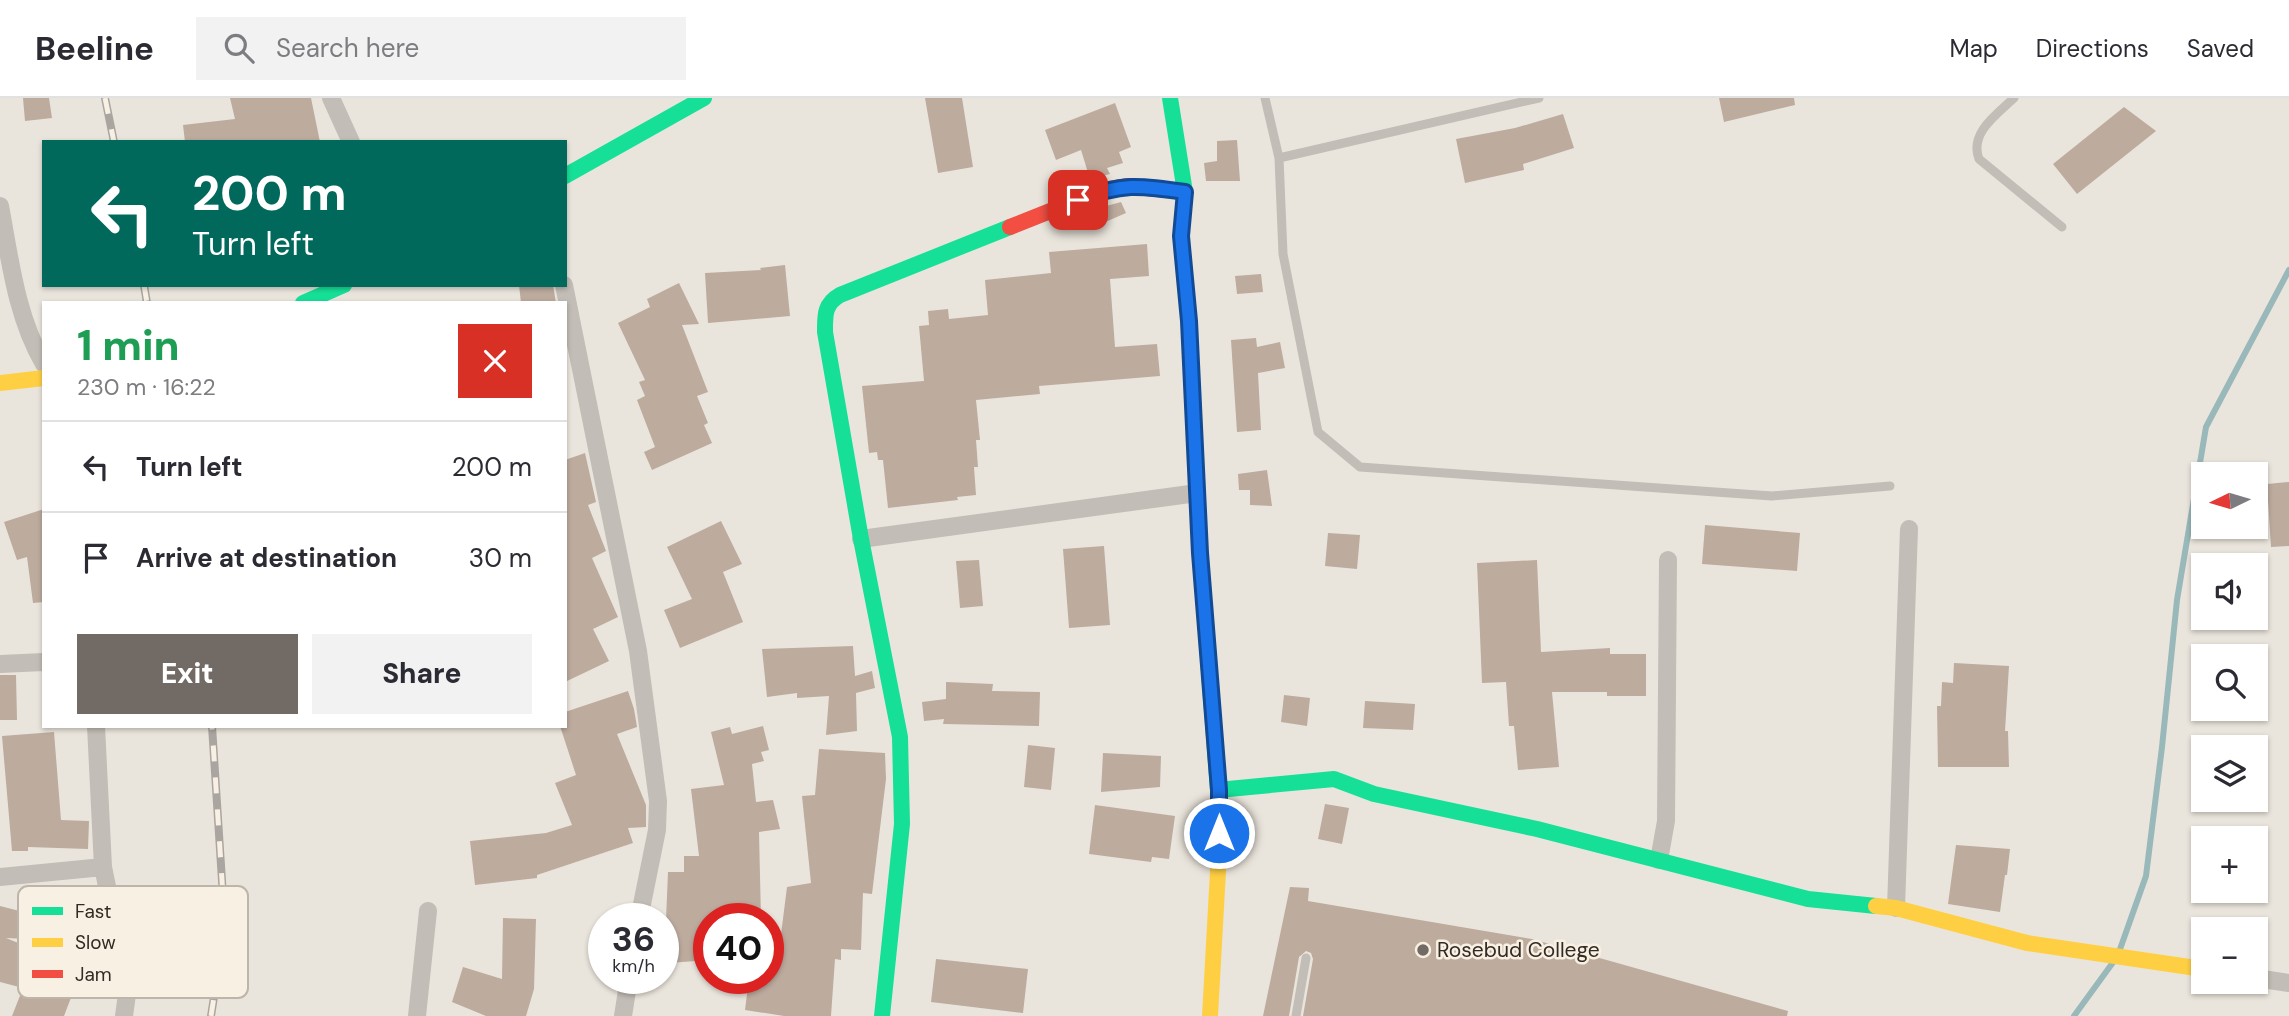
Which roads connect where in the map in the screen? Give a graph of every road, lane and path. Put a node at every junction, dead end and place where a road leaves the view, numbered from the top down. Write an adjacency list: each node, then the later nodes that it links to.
1 (331, 98): 7 (street)
2 (704, 98): 9 (street)
3 (1170, 98): 10 (street)
4 (1265, 98): 8 (lane)
5 (1539, 98): 8 (lane)
6 (2014, 98): 12 (lane)
7 (350, 140)
8 (1279, 158): 19 (lane)
9 (567, 175)
10 (1185, 192): 20 (street); 22 (street)
11 (0, 206): 16 (street)
12 (2062, 227)
13 (339, 287): 15 (street)
14 (564, 287): 32 (street)
15 (308, 301)
16 (42, 360)
17 (42, 378): 18 (street)
18 (0, 383)
19 (1889, 486)
20 (1198, 493): 22 (street); 27 (street)
21 (1909, 529): 33 (street)
22 (861, 539): 44 (street)
23 (1668, 560): 28 (street)
24 (42, 662): 25 (street)
25 (0, 664)
26 (96, 728): 29 (street)
27 (1219, 790): 28 (street); 45 (street)
28 (1659, 860): 33 (street)
29 (103, 867): 30 (street); 31 (street)
30 (0, 877)
31 (107, 886)
32 (642, 903)
33 (1896, 908): 36 (street)
34 (428, 911): 42 (street)
35 (1306, 958): 46 (lane)
36 (2191, 967)
37 (2268, 980): 38 (street)
38 (2289, 983)
39 (626, 994): 43 (street)
40 (126, 998): 41 (street)
41 (124, 1016)
42 (417, 1016)
43 (623, 1016)
44 (881, 1016)
45 (1210, 1016)
46 (1296, 1016)

